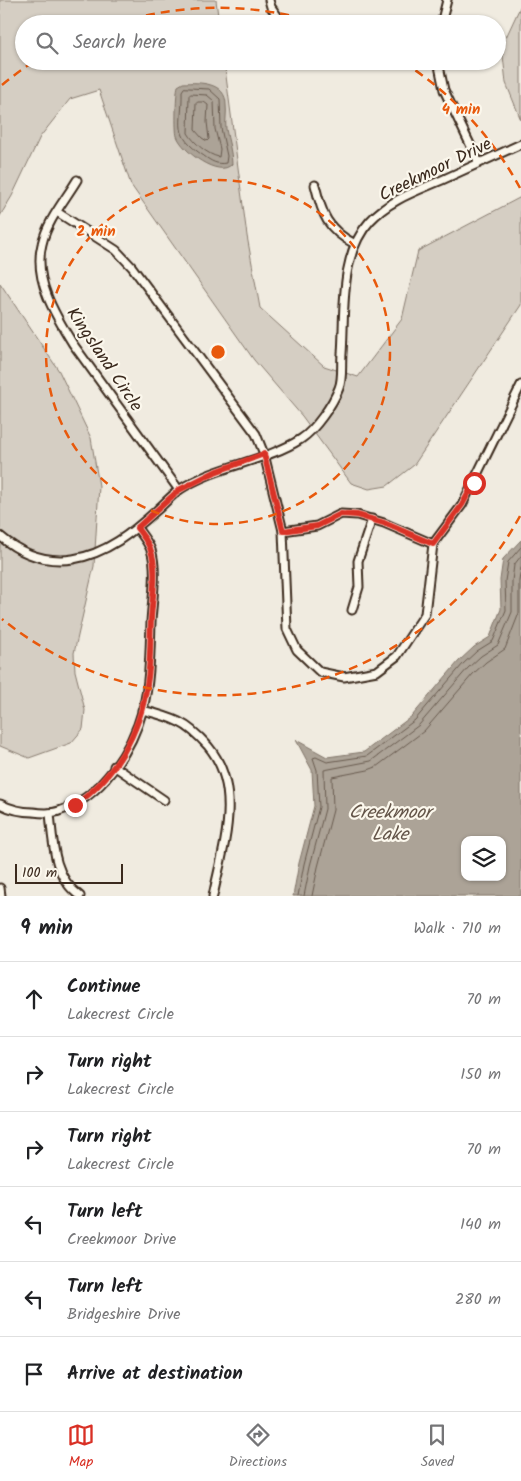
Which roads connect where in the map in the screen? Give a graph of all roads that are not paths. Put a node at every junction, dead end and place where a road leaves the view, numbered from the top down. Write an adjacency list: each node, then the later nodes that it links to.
1 (269, 0): 3 (street)
2 (447, 0): 4 (street)
3 (276, 15)
4 (444, 15)
5 (440, 70): 7 (street)
6 (521, 144): 7 (street, Creekmoor Drive)
7 (479, 163): 11 (street, Creekmoor Drive)
8 (77, 180): 10 (street, Kingsland Circle)
9 (315, 185): 11 (street)
10 (57, 212): 13 (street); 14 (street, Kingsland Circle)
11 (355, 244): 13 (street, Creekmoor Drive)
12 (521, 385): 19 (street)
13 (264, 454): 14 (street, Creekmoor Drive); 17 (street)
14 (179, 490): 16 (street, Creekmoor Drive)
15 (372, 519): 17 (street); 19 (street); 20 (street)
16 (137, 528): 18 (street, Creekmoor Drive); 21 (street)
17 (283, 531): 19 (street)
18 (0, 536)
19 (433, 544)
20 (352, 610)
21 (142, 710): 22 (street); 29 (street)
22 (114, 766): 23 (street); 25 (street)
23 (164, 800)
24 (1, 807): 25 (street)
25 (50, 812): 28 (street)
26 (0, 888): 27 (street)
27 (1, 896)
28 (80, 896)
29 (213, 896)

